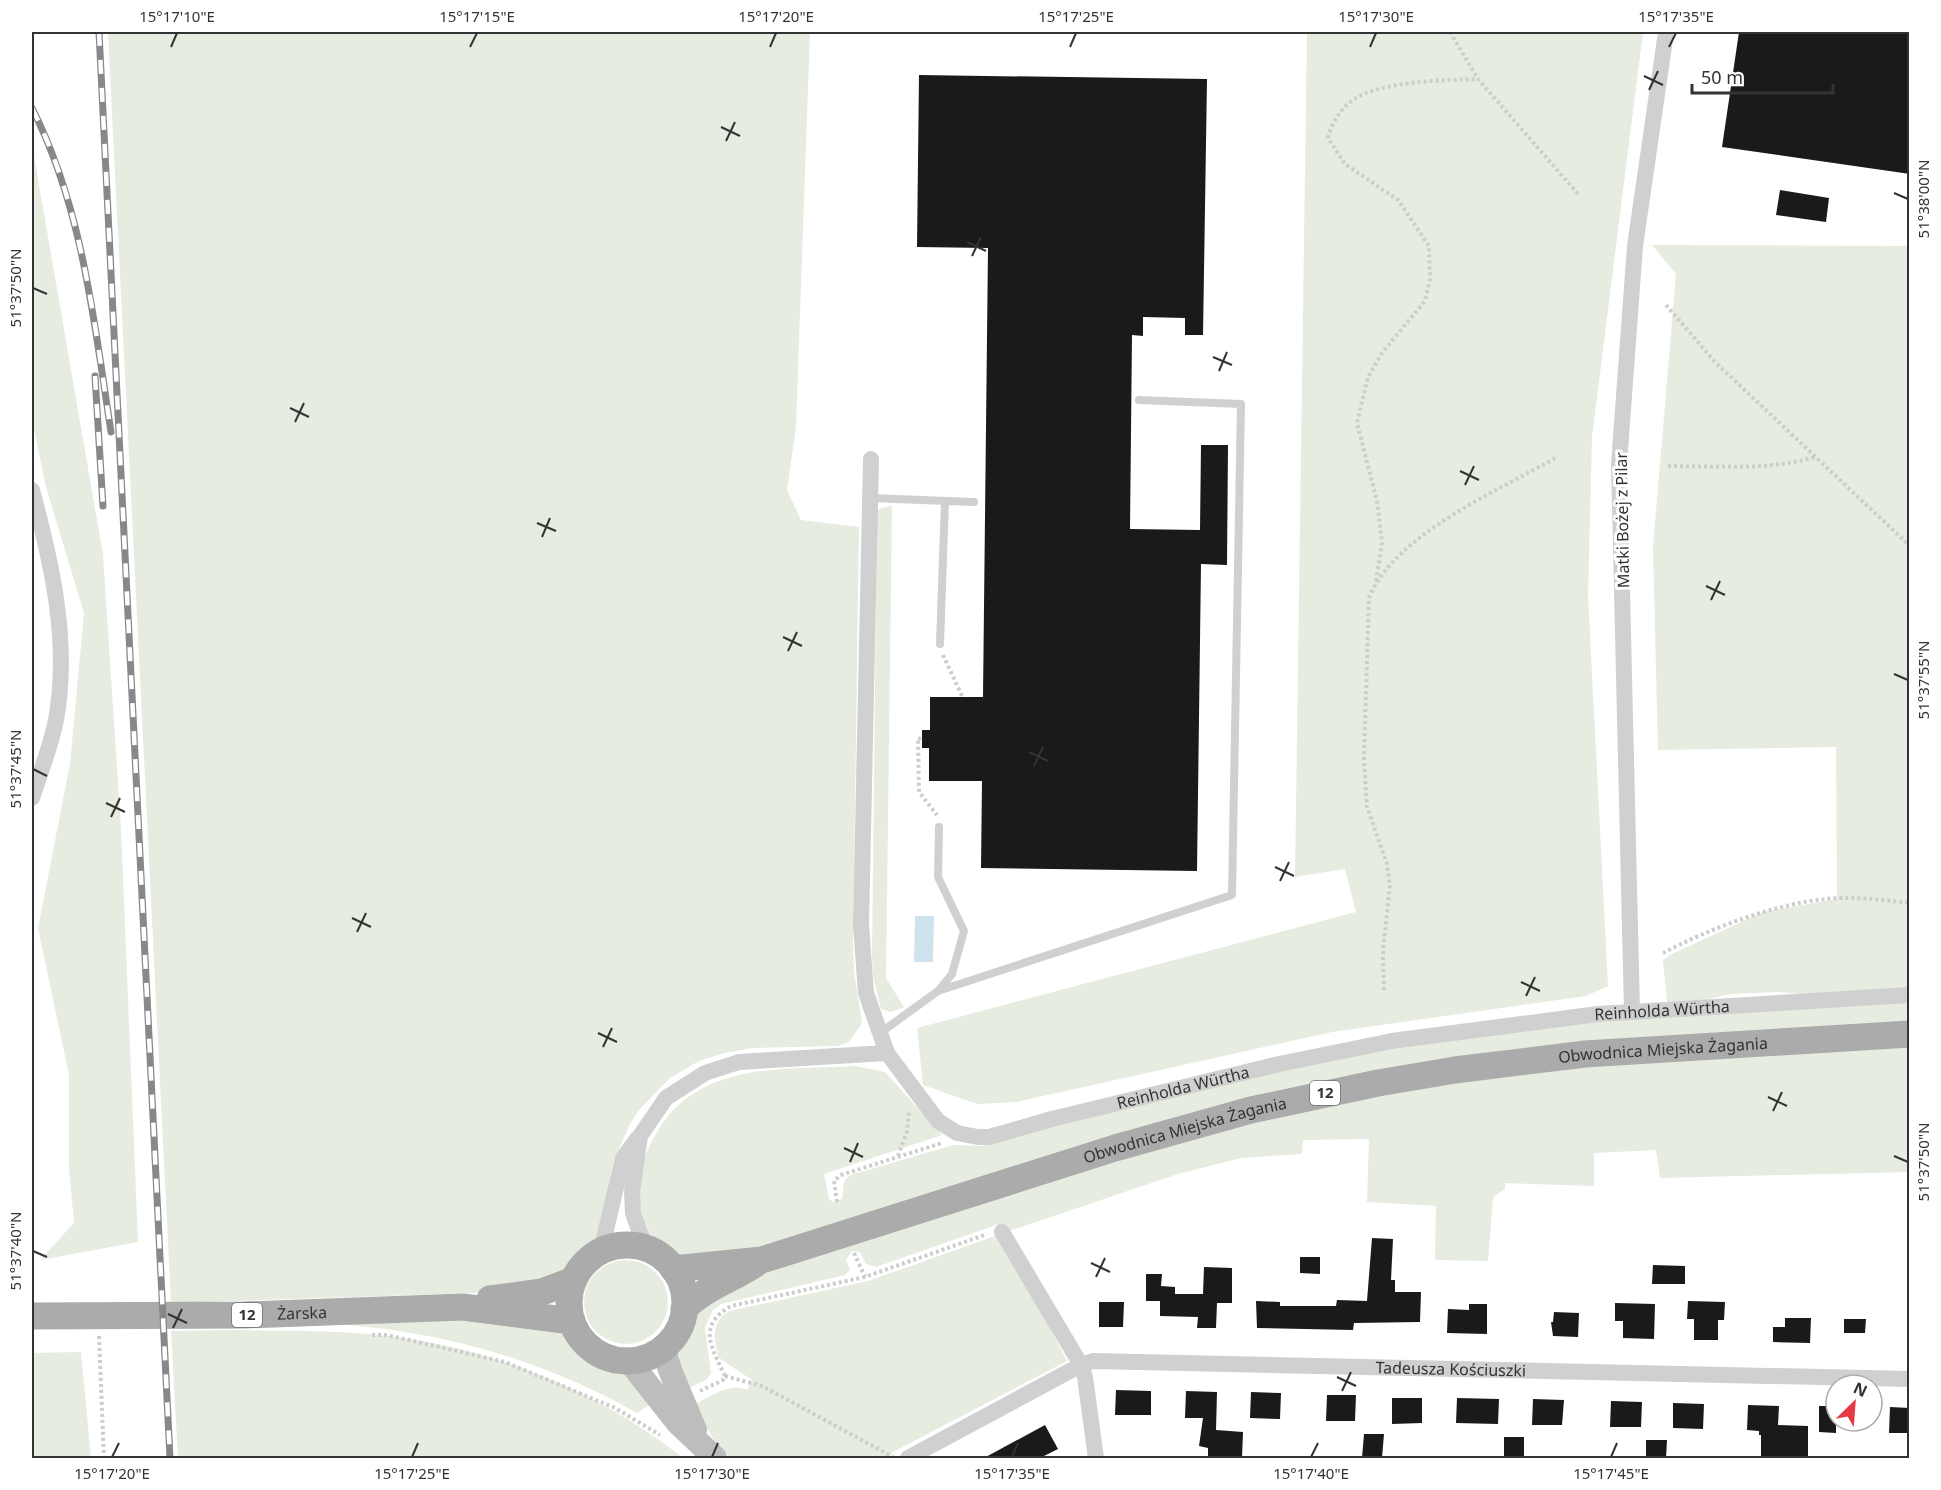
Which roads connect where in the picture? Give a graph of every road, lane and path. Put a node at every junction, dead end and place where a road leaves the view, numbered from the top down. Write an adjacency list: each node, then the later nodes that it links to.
1 (1450, 32): 3 (path)
2 (1666, 32): 27 (street, Matki Bożej z Pilar)
3 (1478, 79): 4 (path); 16 (path)
4 (1579, 195)
5 (1666, 305): 8 (path)
6 (1139, 400): 25 (lane)
7 (1557, 457): 16 (path)
8 (1815, 457): 10 (path); 15 (path)
9 (871, 459): 12 (street, Reinholda Würtha)
10 (1668, 466)
11 (32, 490): 20 (street)
12 (869, 498): 13 (lane); 28 (street, Reinholda Würtha)
13 (945, 501): 14 (lane); 17 (lane)
14 (974, 502)
15 (1910, 546)
16 (1376, 580): 24 (path)
17 (940, 644): 18 (path)
18 (963, 698)
19 (921, 739): 21 (path)
20 (32, 798)
21 (939, 827): 25 (lane)
22 (1910, 903): 23 (path)
23 (1663, 952)
24 (1384, 990)
25 (938, 991): 28 (lane)
26 (1910, 995): 27 (street, Reinholda Würtha)
27 (1632, 1012): 33 (street, Reinholda Würtha)
28 (880, 1033): 30 (street, Reinholda Würtha)
29 (1910, 1034): 40 (main road, Obwodnica Miejska Żagania / 12)
30 (887, 1053): 31 (street, Reinholda Würtha); 32 (street)
31 (911, 1085): 33 (street, Reinholda Würtha); 34 (path)
32 (640, 1136): 37 (street); 38 (street)
33 (968, 1136): 34 (path)
34 (898, 1156): 35 (path)
35 (837, 1202)
36 (1002, 1232): 42 (path); 52 (street)
37 (601, 1251): 38 (main road); 43 (main road)
38 (650, 1251): 41 (main road)
39 (854, 1252): 42 (path)
40 (762, 1260): 41 (main road, Obwodnica Miejska Żagania / 12); 45 (main road, Obwodnica Miejska Żagania / 12)
41 (673, 1269): 45 (main road)
42 (864, 1277): 53 (path)
43 (574, 1280): 44 (main road, Żarska); 48 (main road)
44 (463, 1306): 46 (main road, Żarska / 12); 48 (main road, Żarska / 12)
45 (684, 1310): 50 (main road, 12)
46 (98, 1315): 47 (main road, Żarska / 12); 58 (path)
47 (32, 1316)
48 (572, 1321): 51 (main road)
49 (364, 1335): 56 (path)
50 (663, 1348): 51 (main road); 57 (street)
51 (629, 1361): 57 (street)
52 (1081, 1365): 54 (street, Tadeusza Kościuszki); 60 (street, Tadeusza Kościuszki); 61 (street)
53 (724, 1376): 55 (path); 59 (path)
54 (1910, 1379)
55 (696, 1392)
56 (664, 1438)
57 (707, 1451)
58 (104, 1458)
59 (895, 1458)
60 (908, 1458)
61 (1096, 1458)

